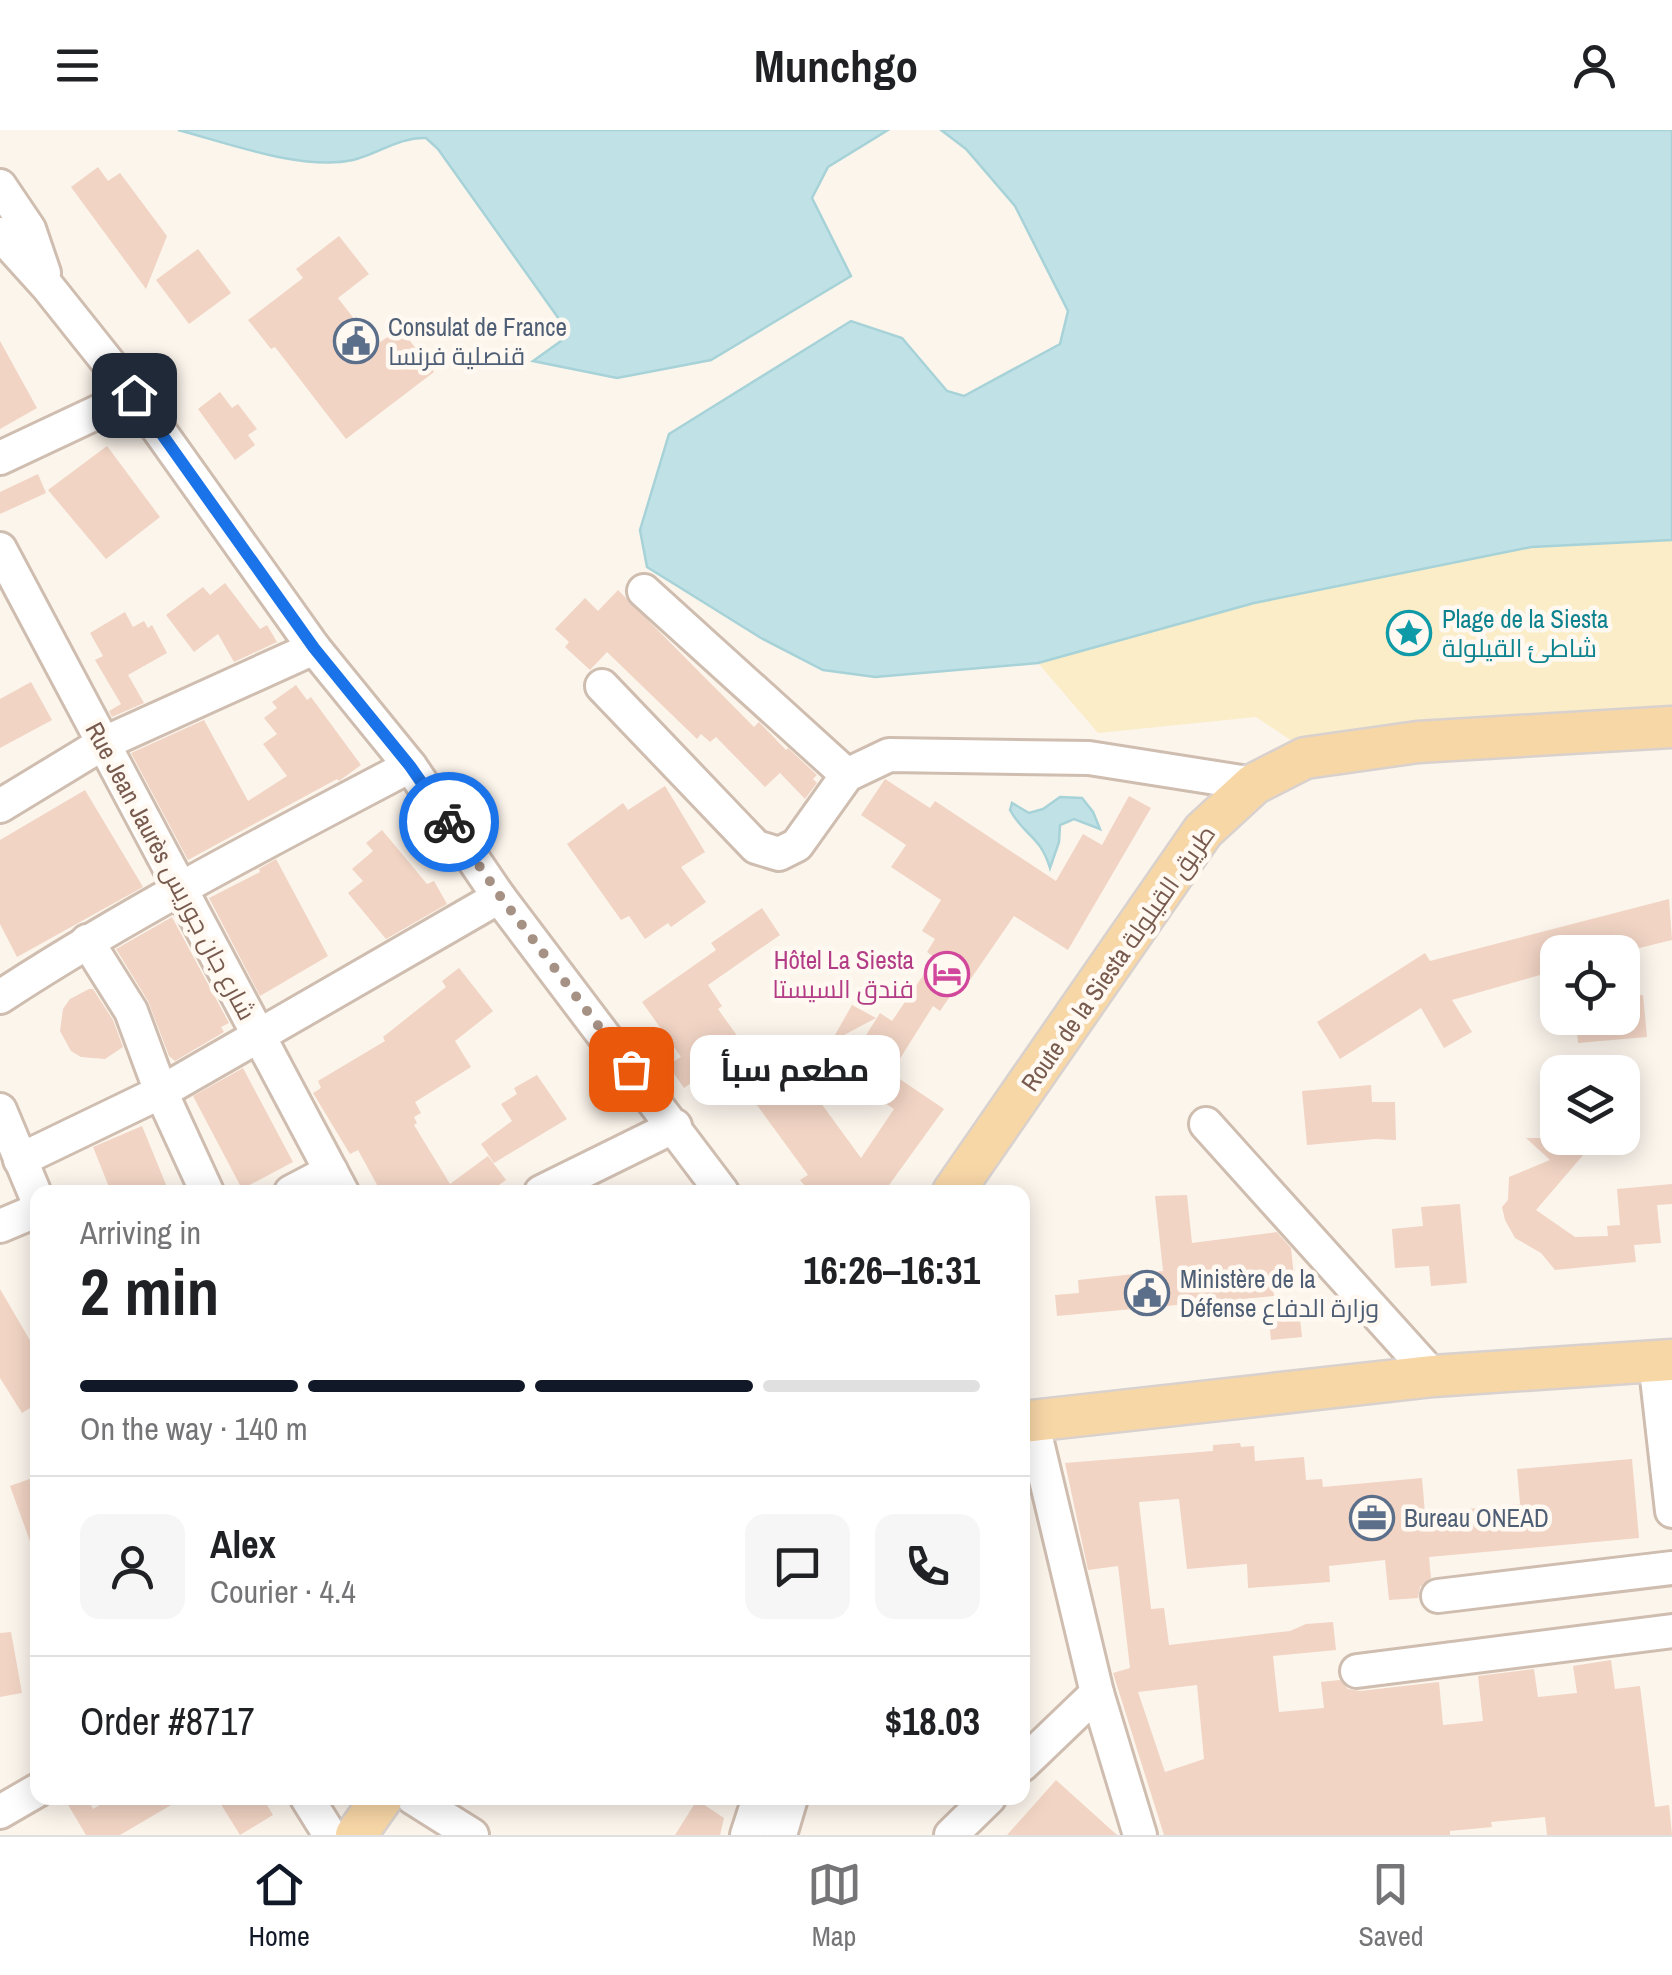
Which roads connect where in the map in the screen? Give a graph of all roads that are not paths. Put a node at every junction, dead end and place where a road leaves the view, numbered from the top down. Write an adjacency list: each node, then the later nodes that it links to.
1 (0, 186): 3 (street)
2 (0, 234): 3 (street)
3 (48, 287): 4 (street)
4 (134, 395): 5 (street); 8 (street)
5 (0, 458)
6 (0, 549): 11 (street, Rue Jean Jaurès شارع جان جوريس)
7 (644, 591): 13 (street)
8 (314, 648): 11 (street); 12 (street)
9 (602, 686): 13 (street)
10 (1672, 728): 14 (main road, Route de la Siesta طريق القيلولة)
11 (102, 744): 15 (street); 16 (street, Rue Jean Jaurès شارع جان جوريس)
12 (410, 766): 16 (street); 17 (street)
13 (847, 775): 14 (street)
14 (1254, 784): 31 (main road, Route de la Siesta طريق القيلولة)
15 (0, 806)
16 (180, 888): 18 (street); 20 (street, Rue Jean Jaurès شارع جان جوريس)
17 (500, 896): 20 (street); 24 (street)
18 (87, 941): 19 (street); 21 (street)
19 (0, 998)
20 (260, 1034): 21 (street); 26 (street, Rue Jean Jaurès شارع جان جوريس)
21 (160, 1092): 25 (street); 28 (street)
22 (0, 1110): 25 (street)
23 (1206, 1124): 35 (street)
24 (675, 1126): 29 (street); 30 (street)
25 (20, 1160): 27 (street)
26 (337, 1182)
27 (31, 1185)
28 (204, 1185)
29 (556, 1185)
30 (717, 1185)
31 (958, 1185)
32 (30, 1213): 33 (street)
33 (0, 1226)
34 (1664, 1360): 35 (main road); 38 (street)
35 (1433, 1376): 36 (main road)
36 (1030, 1422)
37 (1030, 1434): 43 (street)
38 (1672, 1511)
39 (1672, 1568): 40 (street)
40 (1438, 1596)
41 (1672, 1630): 42 (street)
42 (1357, 1671)
43 (1097, 1693): 44 (street); 59 (street)
44 (1030, 1757)
45 (30, 1795): 52 (street)
46 (312, 1805): 53 (street)
47 (377, 1805): 54 (main road)
48 (423, 1805): 55 (street)
49 (757, 1805): 56 (street)
50 (789, 1805): 57 (street)
51 (982, 1805): 58 (street)
52 (0, 1812)
53 (330, 1835)
54 (356, 1835)
55 (472, 1835)
56 (747, 1835)
57 (780, 1835)
58 (950, 1835)
59 (1140, 1835)

